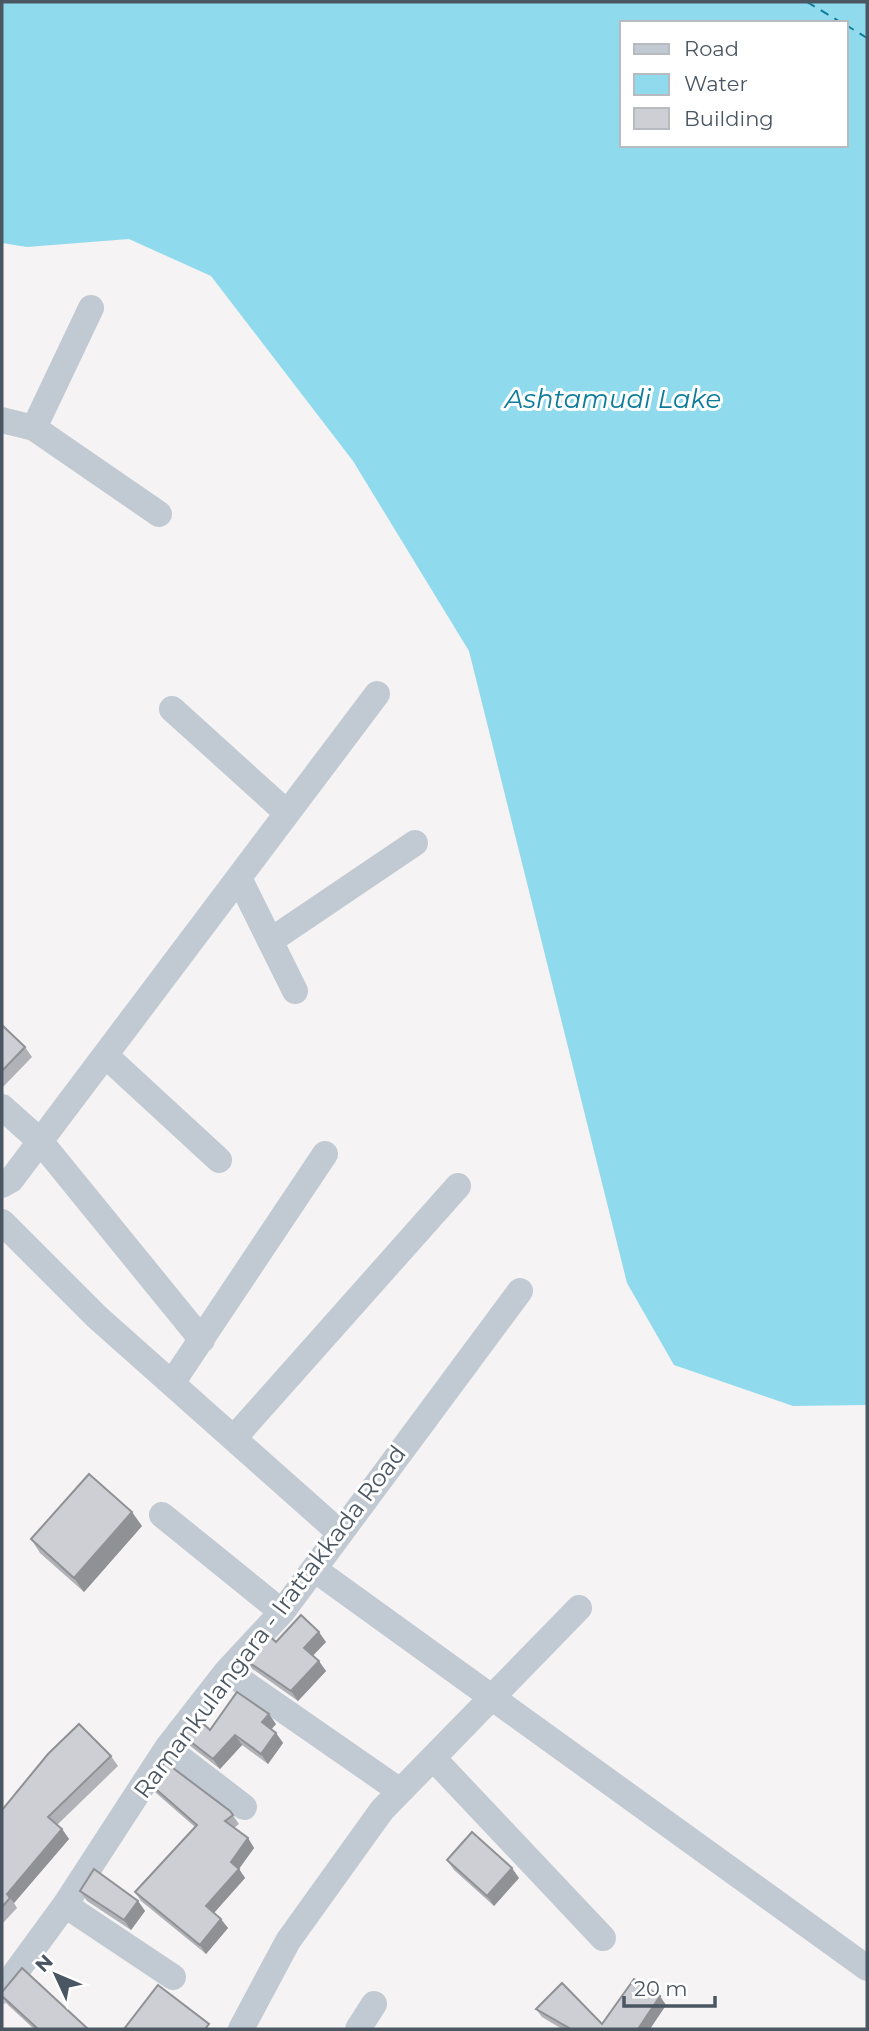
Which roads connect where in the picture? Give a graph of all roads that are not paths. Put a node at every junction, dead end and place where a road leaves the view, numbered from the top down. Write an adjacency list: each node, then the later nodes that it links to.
1 (91, 309): 3 (street)
2 (2, 420): 3 (street)
3 (34, 428): 4 (street)
4 (159, 514)
5 (377, 694): 7 (street)
6 (172, 709): 7 (street)
7 (287, 814): 9 (street)
8 (415, 843): 10 (street)
9 (239, 878): 10 (street); 12 (street)
10 (270, 941): 11 (street)
11 (295, 991)
12 (105, 1055): 14 (street); 16 (street)
13 (2, 1107): 14 (street)
14 (40, 1141): 17 (street); 21 (street)
15 (325, 1154): 21 (street)
16 (219, 1160)
17 (2, 1185)
18 (457, 1186): 23 (street)
19 (2, 1222): 22 (street)
20 (520, 1290): 25 (street, Ramankulangara - Irattakkada Road)
21 (202, 1340): 22 (street)
22 (172, 1383): 23 (street)
23 (234, 1438): 25 (street)
24 (162, 1515): 28 (street)
25 (340, 1533): 26 (street, Ramankulangara - Irattakkada Road)
26 (314, 1569): 28 (street, Ramankulangara - Irattakkada Road); 30 (street)
27 (579, 1608): 30 (street)
28 (282, 1612): 29 (street, Ramankulangara - Irattakkada Road)
29 (227, 1671): 31 (street, Ramankulangara - Irattakkada Road); 33 (street)
30 (492, 1697): 32 (street); 37 (street)
31 (167, 1748): 34 (street); 35 (street, Ramankulangara - Irattakkada Road)
32 (433, 1758): 33 (street); 36 (street)
33 (400, 1791): 41 (street)
34 (244, 1807)
35 (65, 1905): 38 (street); 39 (street, Ramankulangara - Irattakkada Road)
36 (603, 1938)
37 (867, 1968)
38 (173, 1977)
39 (2, 1991)
40 (374, 2004): 42 (street)
41 (241, 2029)
42 (358, 2029)

